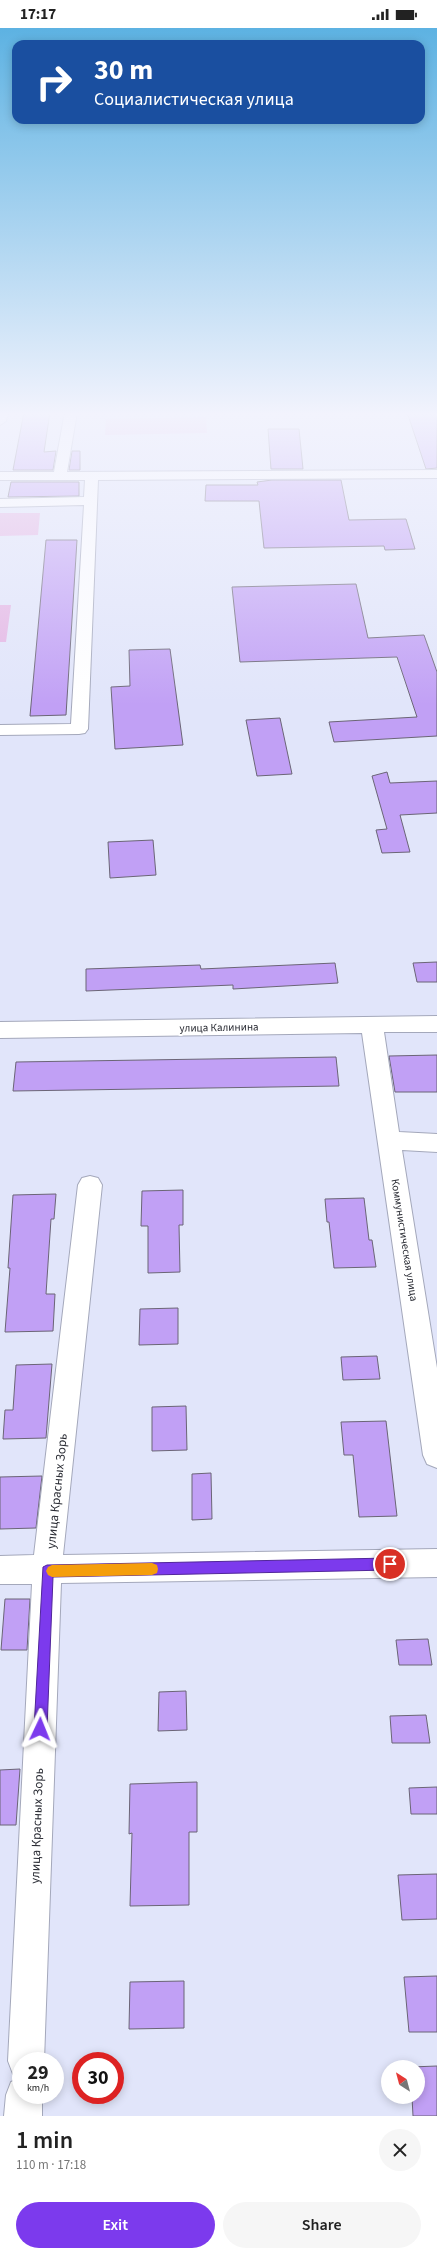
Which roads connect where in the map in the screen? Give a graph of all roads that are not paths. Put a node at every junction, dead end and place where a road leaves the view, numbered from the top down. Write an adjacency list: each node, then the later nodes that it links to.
1 (91, 509): 2 (street)
2 (0, 730)
3 (437, 1024): 4 (street, улица Калинина)
4 (372, 1026): 5 (street, улица Калинина); 6 (street, Коммунистическая улица)
5 (0, 1030)
6 (390, 1140): 7 (street); 9 (street, Коммунистическая улица)
7 (437, 1143)
8 (90, 1185): 12 (street, улица Красных Зорь)
9 (437, 1455)
10 (437, 1563): 12 (street)
11 (0, 1570): 12 (street)
12 (47, 1571): 13 (street, улица Красных Зорь)
13 (26, 2052)
14 (24, 2104): 15 (street)
15 (24, 2116)

